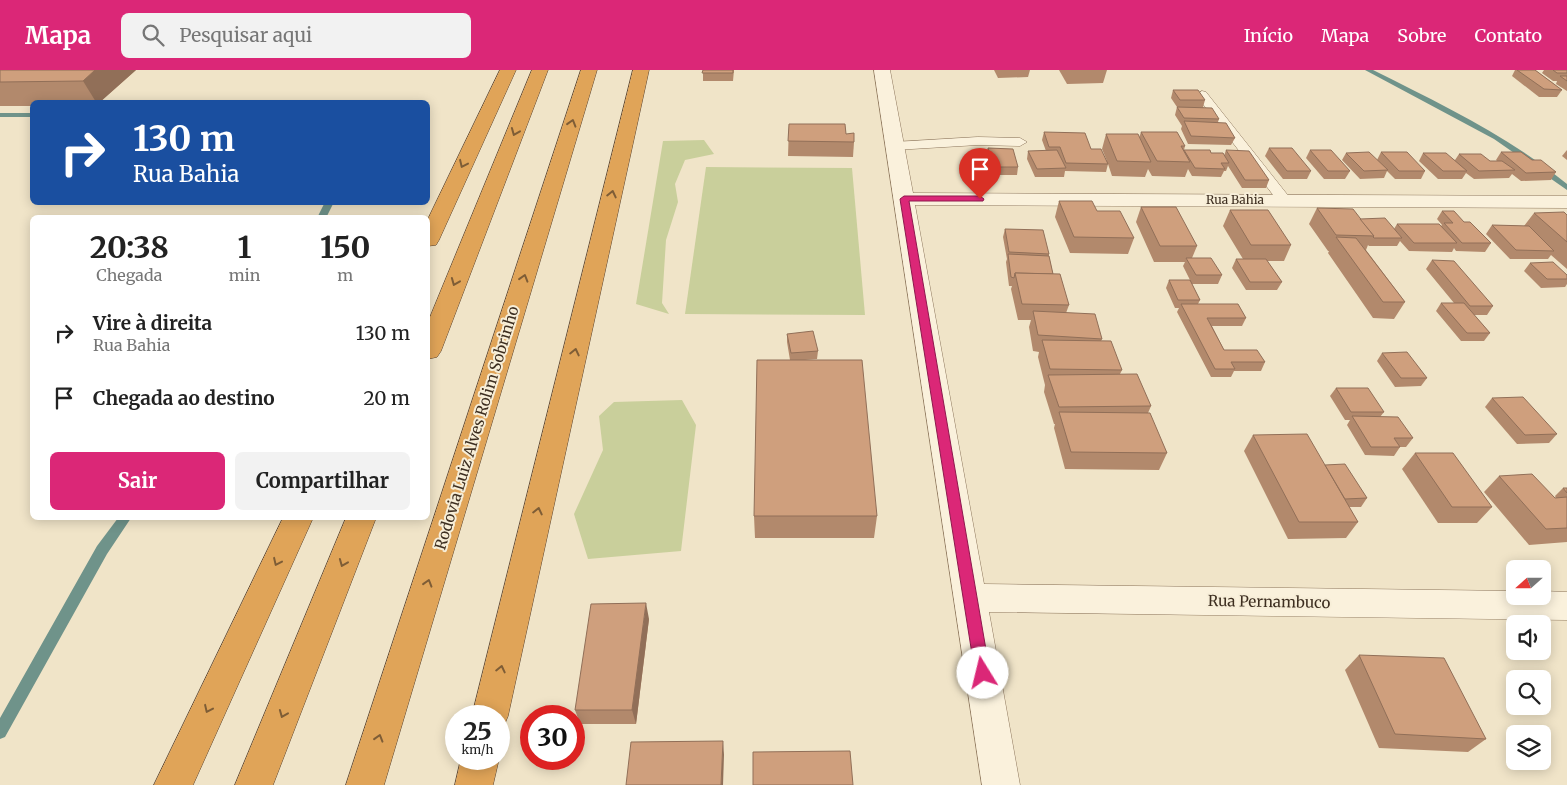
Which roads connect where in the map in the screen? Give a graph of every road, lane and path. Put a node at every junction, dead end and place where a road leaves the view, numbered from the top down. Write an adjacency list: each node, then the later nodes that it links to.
1 (508, 70): 12 (highway, one-way to 12)
2 (540, 70): 13 (highway, one-way to 13)
3 (589, 70): 22 (highway, Rodovia Luiz Alves Rolim Sobrinho, one-way to 3)
4 (641, 70): 18 (highway, one-way to 4)
5 (882, 70): 8 (street)
6 (1202, 95): 10 (lane)
7 (1020, 142): 8 (lane)
8 (895, 146): 9 (street)
9 (904, 199): 10 (street, Rua Bahia); 16 (street)
10 (1285, 201): 11 (street, Rua Bahia)
11 (1567, 202)
12 (430, 236)
13 (430, 346)
14 (297, 520): 20 (highway, one-way to 20)
15 (360, 520): 21 (highway, one-way to 21)
16 (970, 598): 17 (street, Rua Pernambuco); 24 (street)
17 (1567, 606)
18 (493, 705)
19 (477, 770): 23 (highway)
20 (173, 785)
21 (254, 785)
22 (365, 785)
23 (474, 785)
24 (1002, 785)

